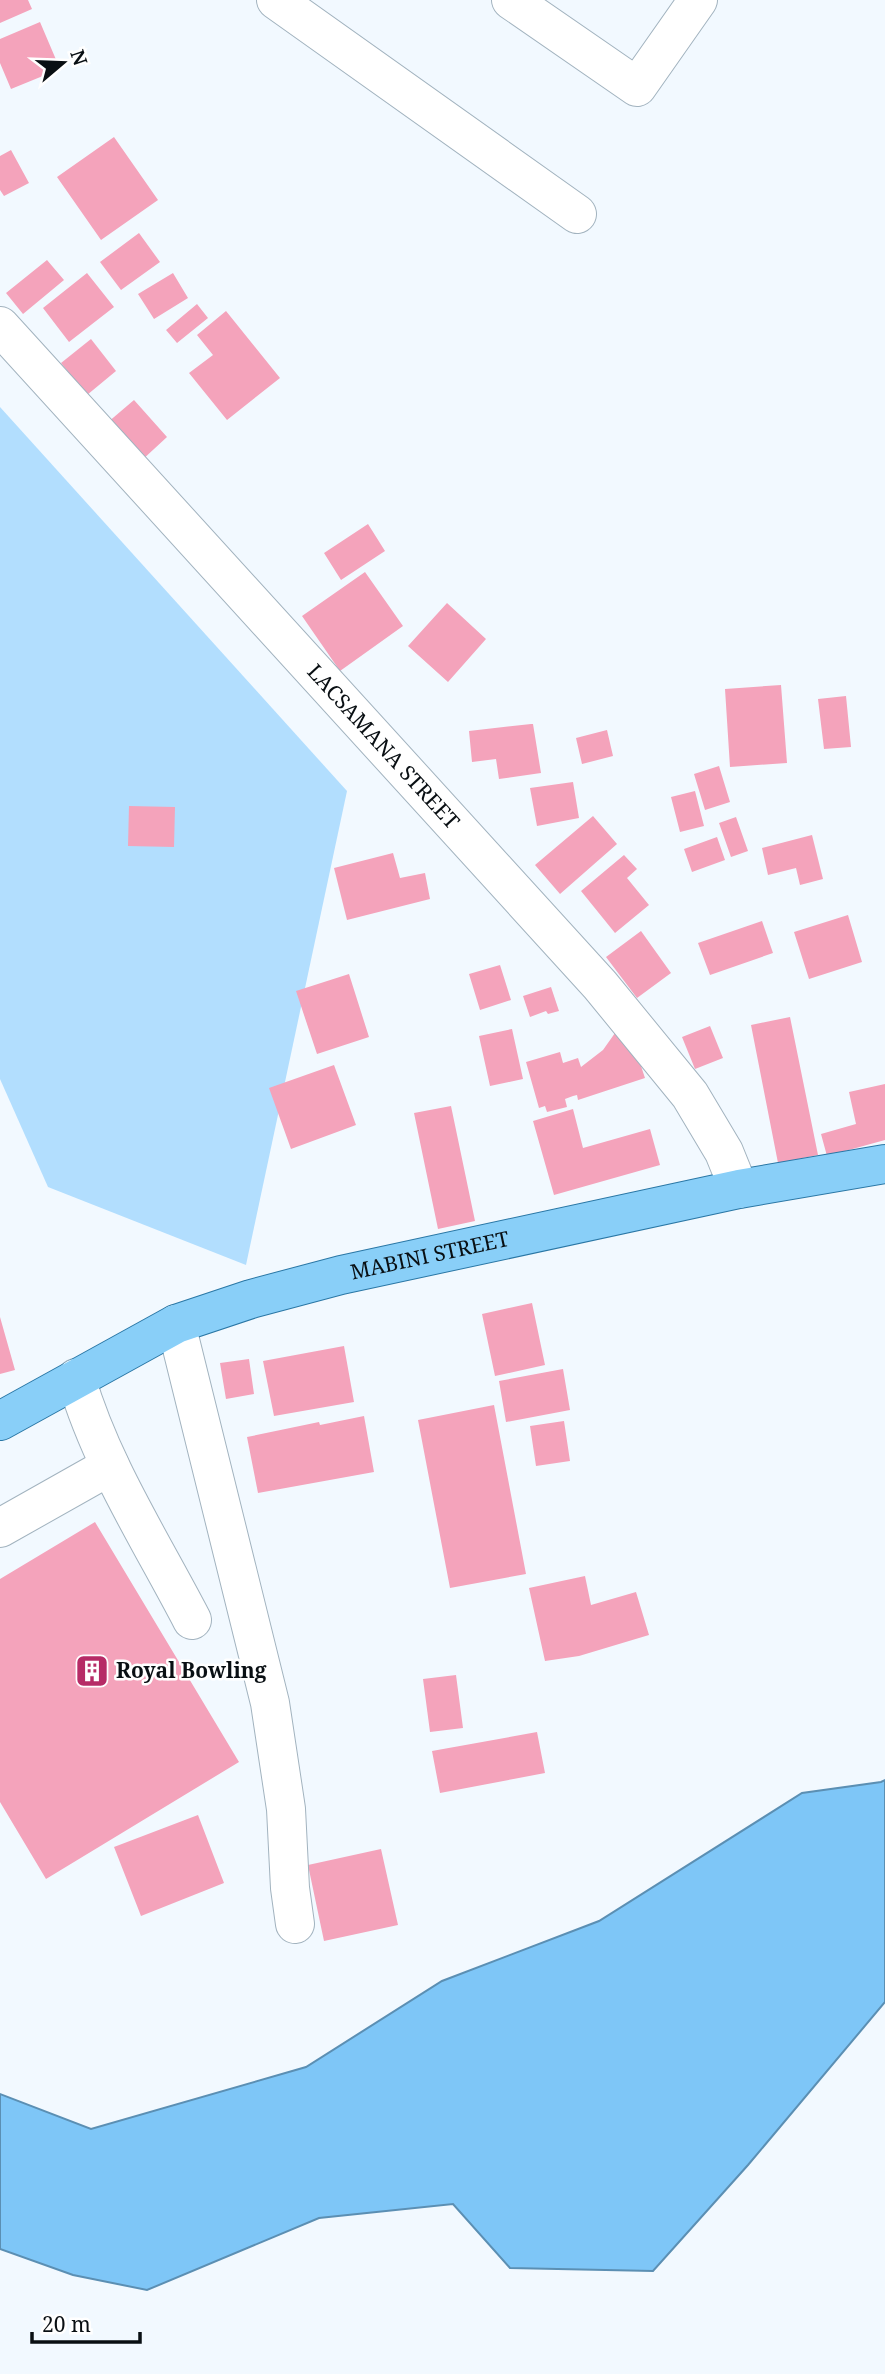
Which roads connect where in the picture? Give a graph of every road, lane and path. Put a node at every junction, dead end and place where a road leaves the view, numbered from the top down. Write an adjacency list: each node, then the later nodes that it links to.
1 (276, 0): 4 (street)
2 (511, 0): 3 (street)
3 (698, 0)
4 (576, 214)
5 (0, 326): 7 (street, LACSAMANA STREET)
6 (885, 1164): 7 (main road, MABINI STREET)
7 (739, 1189): 8 (main road, MABINI STREET)
8 (176, 1324): 9 (main road, MABINI STREET); 14 (street)
9 (76, 1378): 10 (main road, MABINI STREET); 11 (street)
10 (0, 1421)
11 (110, 1466): 12 (street); 13 (street)
12 (0, 1528)
13 (192, 1620)
14 (295, 1924)

